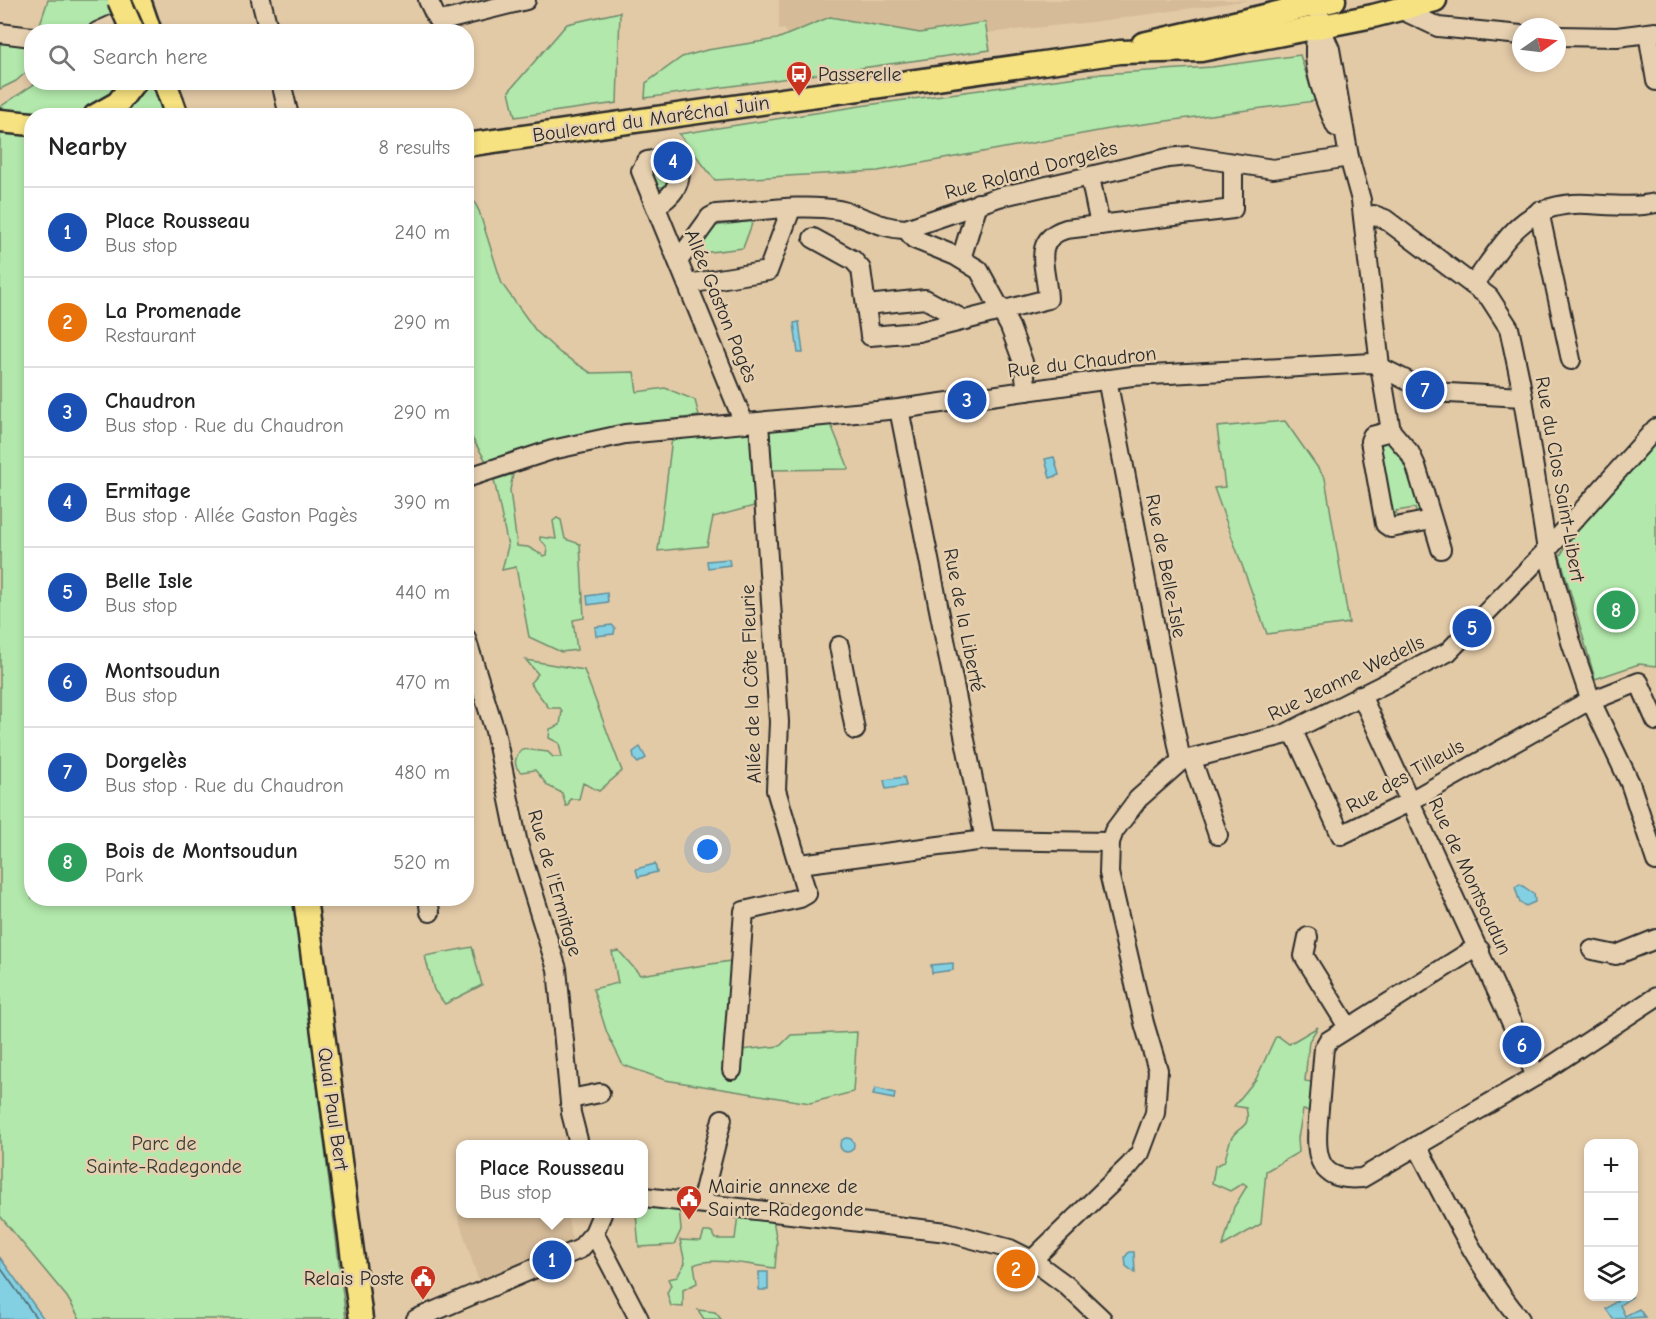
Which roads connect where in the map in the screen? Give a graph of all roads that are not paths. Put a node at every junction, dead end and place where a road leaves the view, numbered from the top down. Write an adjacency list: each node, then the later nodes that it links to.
1 (261, 0): 9 (street)
2 (428, 0): 3 (street)
3 (526, 0)
4 (1435, 0): 6 (main road, Boulevard du Maréchal Juin)
5 (1324, 1): 10 (street); 16 (main road, Boulevard du Maréchal Juin)
6 (1402, 9): 10 (main road, Boulevard du Maréchal Juin); 13 (street)
7 (136, 15): 8 (street)
8 (115, 24)
9 (267, 24)
10 (1320, 26): 16 (main road, Boulevard du Maréchal Juin); 27 (street)
11 (1652, 32): 15 (street); 17 (street)
12 (0, 33): 14 (street)
13 (1512, 34)
14 (24, 36)
15 (1566, 36)
16 (1120, 52): 26 (main road, Boulevard du Maréchal Juin)
17 (1656, 81)
18 (128, 90): 21 (main road)
19 (168, 90): 22 (main road)
20 (283, 90): 23 (street)
21 (109, 108)
22 (174, 108)
23 (287, 108)
24 (0, 121): 25 (main road)
25 (24, 123)
26 (474, 144)
27 (1348, 157): 28 (street, Rue Roland Dorgelès); 30 (street)
28 (1233, 165): 29 (street, Rue Roland Dorgelès); 38 (street)
29 (1090, 177): 32 (street, Rue Roland Dorgelès); 38 (street)
30 (1358, 185): 36 (street, Rue du Clos Saint-Libert); 37 (street)
31 (1656, 202): 35 (street)
32 (978, 203): 39 (street, Rue Roland Dorgelès); 41 (street)
33 (657, 206): 42 (street, Allée Gaston Pagès)
34 (791, 210): 39 (street); 42 (street); 43 (street)
35 (1539, 211): 44 (street); 48 (street)
36 (1385, 219): 37 (street); 44 (street, Rue du Clos Saint-Libert)
37 (1364, 220): 49 (street)
38 (1100, 225): 46 (street)
39 (906, 229): 41 (street)
40 (813, 238): 45 (street)
41 (961, 259): 46 (street)
42 (678, 261): 43 (street, Allée Gaston Pagès)
43 (688, 284): 54 (street, Allée Gaston Pagès)
44 (1473, 285): 52 (street, Rue du Clos Saint-Libert)
45 (866, 305): 47 (street); 47 (street)
46 (1002, 312): 47 (street); 51 (street)
47 (964, 320)
48 (1571, 360)
49 (1380, 366): 50 (street, Rue du Chaudron); 52 (street, Rue du Chaudron); 56 (street)
50 (1107, 379): 51 (street, Rue du Chaudron); 70 (street, Rue de Belle-Isle)
51 (1027, 390): 53 (street, Rue du Chaudron)
52 (1523, 397): 59 (street, Rue du Clos Saint-Libert)
53 (899, 409): 54 (street, Rue du Chaudron); 73 (street, Rue de la Liberté)
54 (751, 423): 57 (street, Rue du Chaudron); 76 (street, Allée de la Côte Fleurie)
55 (1656, 428): 60 (street, Rue Jeanne Wedells)
56 (1391, 431): 58 (street); 58 (street)
57 (474, 475)
58 (1431, 520): 61 (street)
59 (1542, 522): 60 (street); 62 (street, Rue du Clos Saint-Libert)
60 (1567, 528): 62 (street, Rue Jeanne Wedells)
61 (1441, 549)
62 (1547, 550): 65 (street, Rue Jeanne Wedells); 66 (street, Rue du Clos Saint-Libert)
63 (839, 646): 68 (street)
64 (474, 664): 87 (street, Rue de l'Ermitage)
65 (1361, 695): 69 (street, Rue Jeanne Wedells); 71 (street, Rue de Montsoudun)
66 (1591, 701): 67 (street, Rue des Tilleuls); 71 (street, Rue des Tilleuls); 75 (street, Rue du Clos Saint-Libert)
67 (1656, 721)
68 (855, 730)
69 (1293, 731): 70 (street, Rue Jeanne Wedells); 71 (street, Rue des Tilleuls)
70 (1186, 761): 72 (street, Rue de Belle-Isle); 74 (street, Rue Jeanne Wedells)
71 (1411, 800): 80 (street, Rue de Montsoudun)
72 (1218, 835)
73 (985, 840): 74 (street); 76 (street)
74 (1110, 842): 95 (street)
75 (1656, 861)
76 (800, 864): 84 (street, Allée de la Côte Fleurie)
77 (306, 906): 96 (main road, Quai Paul Bert)
78 (1308, 936): 83 (street)
79 (1656, 939): 81 (street)
80 (1480, 950): 83 (street); 85 (street, Rue de Montsoudun)
81 (1592, 950)
82 (1656, 997): 85 (street)
83 (1348, 1028): 90 (street)
84 (732, 1070)
85 (1536, 1076): 90 (street)
86 (600, 1093): 87 (street)
87 (570, 1099): 89 (street, Rue de l'Ermitage)
88 (722, 1119): 92 (street)
89 (578, 1140)
90 (1417, 1146): 100 (street)
91 (648, 1197): 92 (street)
92 (702, 1203): 95 (street)
93 (600, 1218): 94 (street)
94 (594, 1233): 97 (street); 98 (street)
95 (1032, 1260): 99 (street)
96 (361, 1319)
97 (416, 1319)
98 (639, 1319)
99 (1102, 1319)
100 (1520, 1319)

